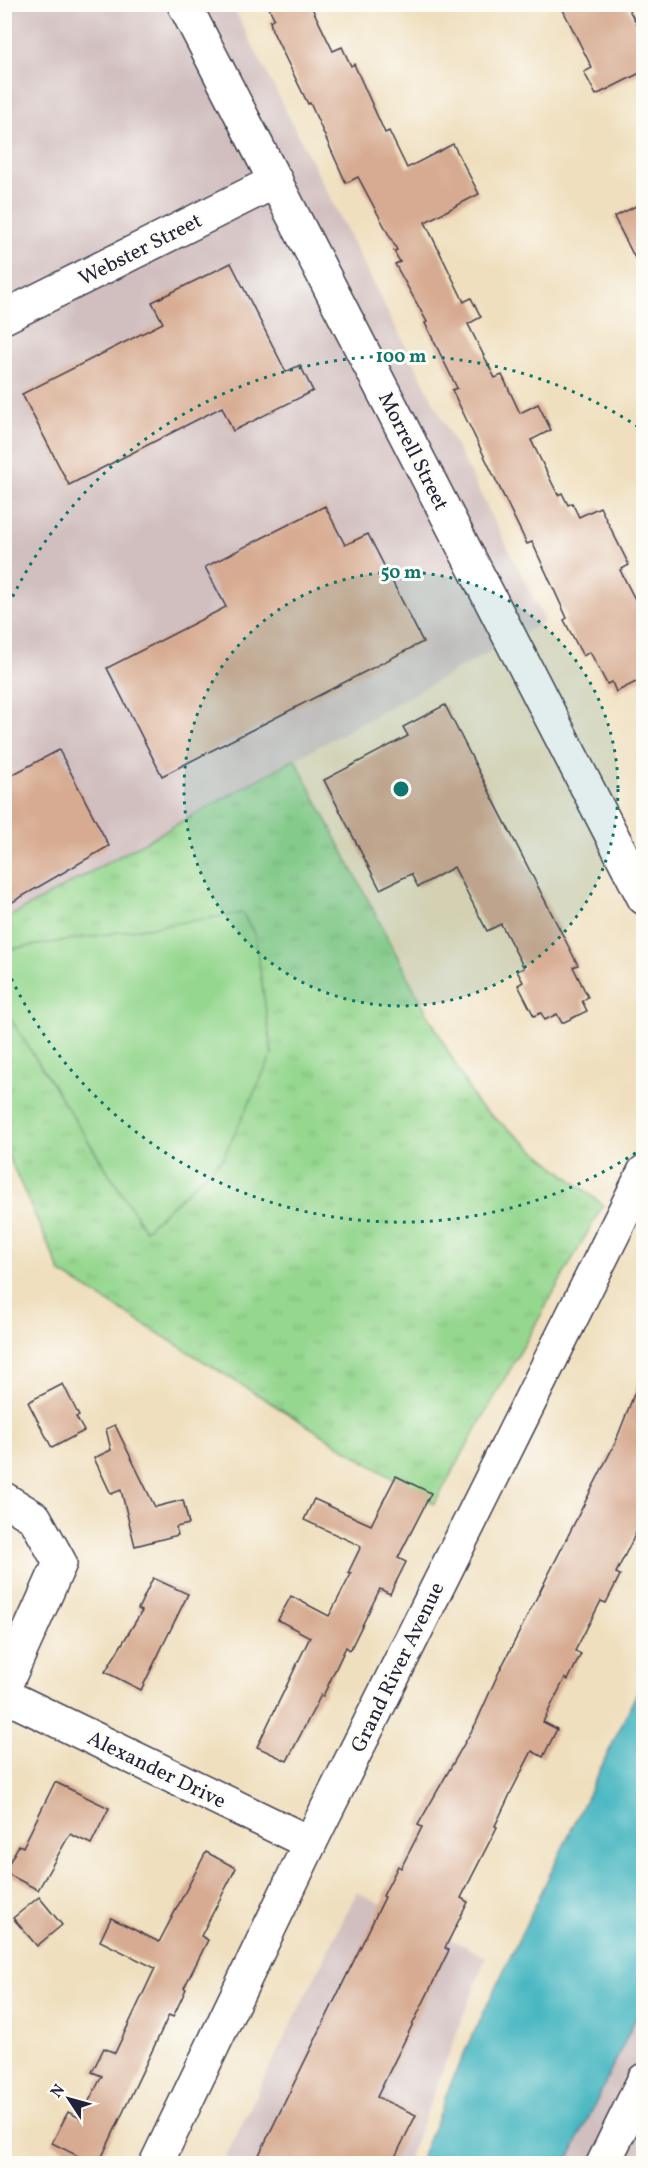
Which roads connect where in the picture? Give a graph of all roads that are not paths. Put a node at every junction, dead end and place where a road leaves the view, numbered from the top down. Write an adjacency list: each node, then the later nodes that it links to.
1 (184, 4): 2 (street, Morrell Street)
2 (276, 181): 3 (street, Webster Street); 4 (street, Morrell Street)
3 (4, 317)
4 (644, 898)
5 (644, 1172): 9 (street, Grand River Avenue)
6 (4, 1499): 7 (street)
7 (4, 1688)
8 (4, 1695): 9 (street, Alexander Drive)
9 (310, 1843): 11 (street, Grand River Avenue)
10 (644, 2080): 12 (street)
11 (156, 2163)
12 (603, 2163)

